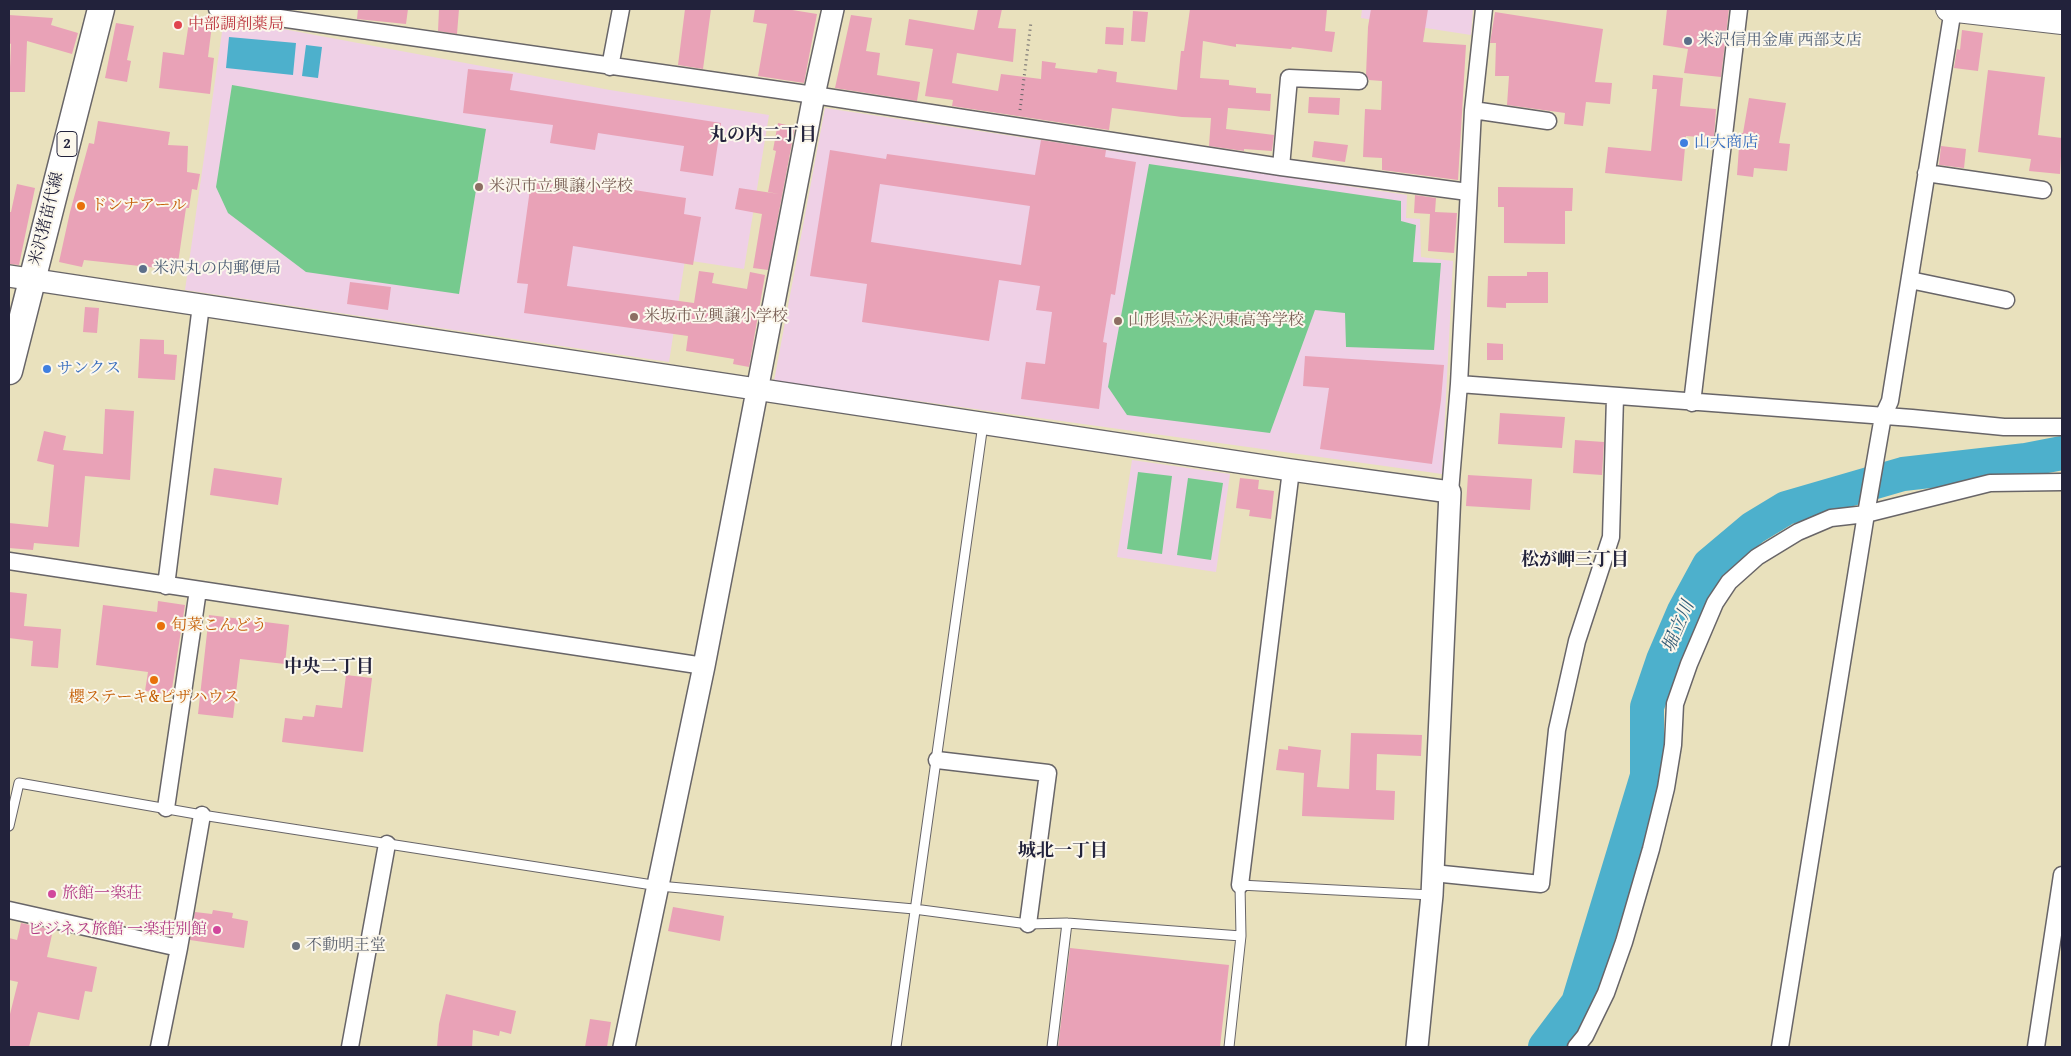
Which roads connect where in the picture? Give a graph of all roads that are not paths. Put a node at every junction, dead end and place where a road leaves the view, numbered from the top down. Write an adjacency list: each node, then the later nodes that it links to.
1 (101, 9): 18 (main road, 米沢猪苗代線 / 2)
2 (217, 9): 9 (street)
3 (621, 9): 9 (street)
4 (832, 9): 11 (street)
5 (1484, 9): 12 (street)
6 (1739, 9): 26 (street)
7 (1951, 9): 8 (main road); 15 (street)
8 (2062, 22)
9 (610, 67): 11 (street)
10 (1359, 81): 14 (street)
11 (814, 95): 14 (street); 24 (street)
12 (1473, 110): 13 (street); 17 (street)
13 (1548, 121)
14 (1281, 167): 17 (street)
15 (1926, 173): 16 (street); 19 (street)
16 (2043, 190)
17 (1468, 192): 23 (street)
18 (20, 278): 21 (street); 22 (main road, 米沢猪苗代線 / 2)
19 (1910, 280): 20 (street); 27 (street)
20 (2006, 300)
21 (201, 305): 24 (street); 35 (street)
22 (9, 371)
23 (1459, 384): 25 (street); 32 (street)
24 (757, 389): 28 (street); 37 (street)
25 (1615, 396): 26 (street); 43 (street)
26 (1692, 403): 27 (street)
27 (1883, 416): 29 (street); 33 (street)
28 (983, 424): 30 (street); 38 (lane)
29 (2062, 426)
30 (1291, 470): 32 (street); 45 (street)
31 (2062, 482): 33 (street)
32 (1450, 492): 43 (street)
33 (1867, 507): 61 (street); 62 (street)
34 (9, 561): 35 (street)
35 (166, 586): 36 (street)
36 (198, 590): 37 (street); 39 (street)
37 (704, 666): 46 (street)
38 (937, 760): 48 (lane); 51 (street)
39 (166, 808): 40 (lane); 41 (lane)
40 (202, 815): 42 (lane); 53 (street)
41 (9, 826)
42 (387, 844): 46 (lane); 55 (street)
43 (1433, 873): 47 (street)
44 (2062, 875): 63 (street)
45 (1240, 885): 47 (lane); 52 (lane)
46 (659, 886): 48 (lane); 56 (street)
47 (1432, 895): 60 (street)
48 (914, 909): 51 (lane); 57 (lane)
49 (9, 910): 53 (street)
50 (1067, 923): 51 (lane); 52 (lane); 58 (lane)
51 (1028, 924)
52 (1242, 936): 59 (lane)
53 (180, 948): 54 (street)
54 (160, 1047)
55 (350, 1047)
56 (624, 1047)
57 (896, 1047)
58 (1052, 1047)
59 (1229, 1047)
60 (1417, 1047)
61 (1576, 1047)
62 (1780, 1047)
63 (2036, 1047)

